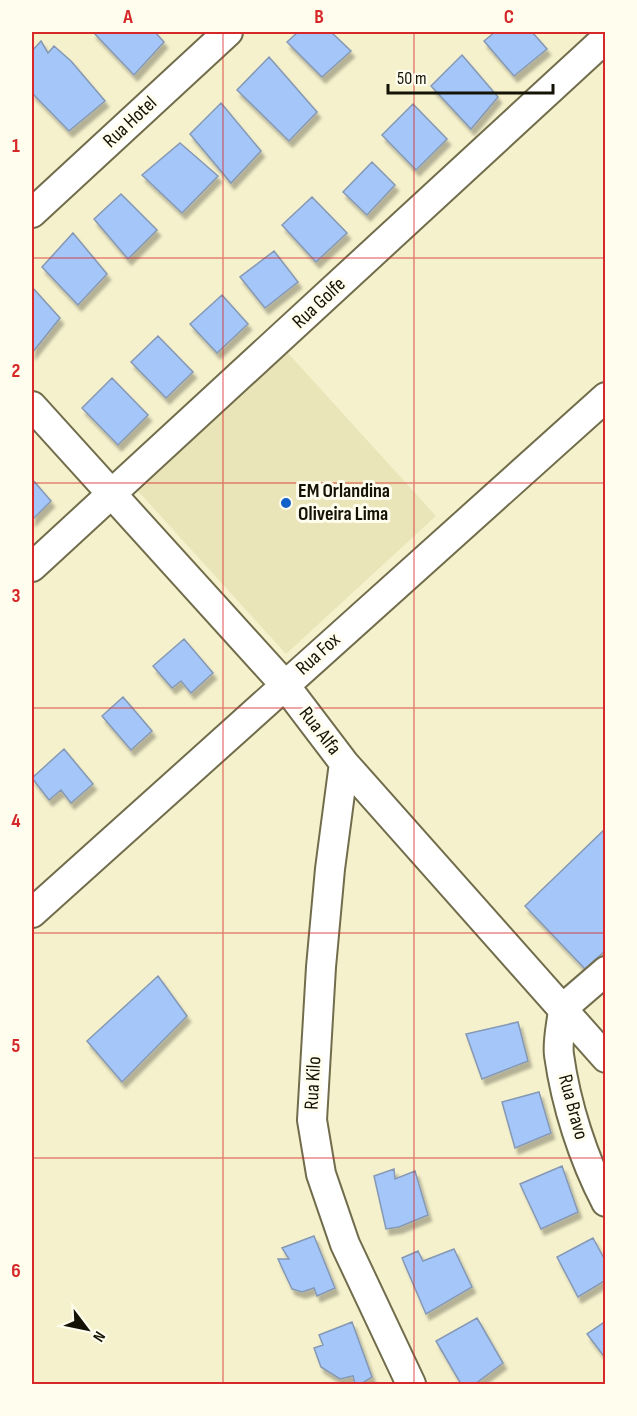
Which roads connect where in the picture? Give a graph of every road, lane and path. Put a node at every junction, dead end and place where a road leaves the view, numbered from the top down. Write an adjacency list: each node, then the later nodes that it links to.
1 (228, 32): 3 (street, Rua Hotel)
2 (606, 38): 6 (street, Rua Golfe)
3 (32, 213)
4 (606, 397): 8 (street, Rua Fox)
5 (32, 406): 6 (street, Rua Alfa)
6 (112, 495): 7 (street, Rua Golfe); 8 (street, Rua Alfa)
7 (32, 567)
8 (284, 684): 9 (street, Rua Alfa); 10 (street, Rua Fox)
9 (344, 764): 12 (street, Rua Alfa); 15 (street, Rua Kilo)
10 (32, 913)
11 (606, 971): 12 (street)
12 (563, 1008): 13 (street, Rua Alfa); 14 (street, Rua Bravo)
13 (606, 1058)
14 (606, 1202)
15 (411, 1384)

